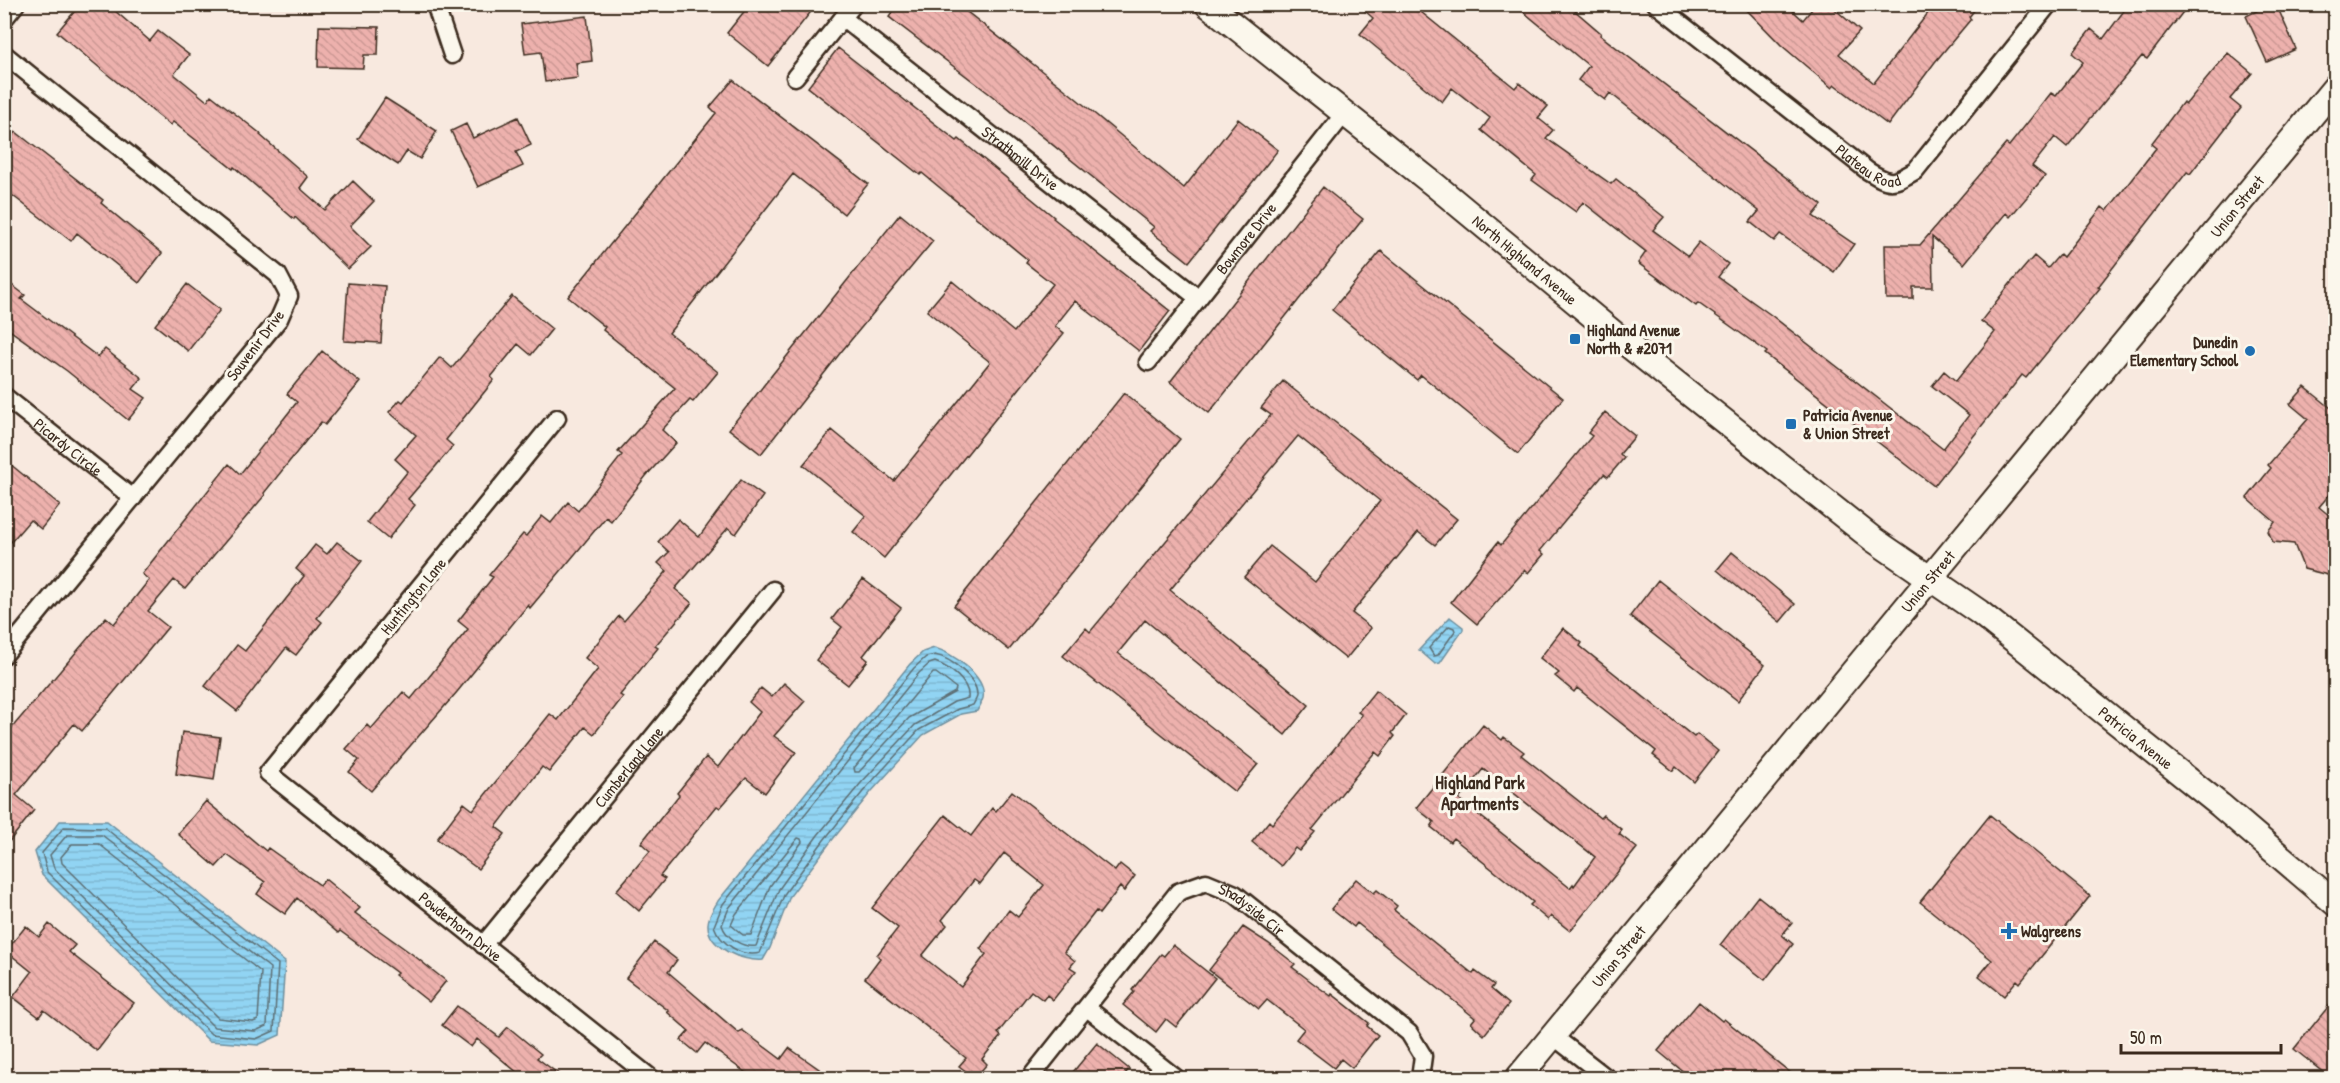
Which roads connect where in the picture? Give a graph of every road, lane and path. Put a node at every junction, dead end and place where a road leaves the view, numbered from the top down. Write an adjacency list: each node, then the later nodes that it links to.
1 (16, 4): 7 (street)
2 (435, 4): 9 (street)
3 (1207, 4): 12 (street, North Highland Avenue)
4 (1656, 4): 5 (street, Plateau Road)
5 (2049, 4)
6 (848, 11): 10 (street); 13 (street, Strathmill Drive)
7 (4, 19)
8 (4, 54): 17 (street, Souvenir Drive)
9 (452, 55)
10 (795, 77)
11 (2336, 86): 18 (street, Union Street)
12 (1344, 114): 13 (street, Bowmore Drive); 18 (street, North Highland Avenue)
13 (1198, 298): 14 (street, Bowmore Drive)
14 (1148, 362)
15 (4, 396): 17 (street, Picardy Circle)
16 (557, 418): 21 (street, Huntington Lane)
17 (133, 498): 20 (street, Souvenir Drive)
18 (1930, 578): 22 (street, Patricia Avenue); 25 (street, Union Street)
19 (773, 590): 23 (street, Cumberland Lane)
20 (4, 655)
21 (268, 773): 23 (street, Powderhorn Drive)
22 (2336, 904)
23 (483, 945): 26 (street, Powderhorn Drive)
24 (1087, 1008): 27 (street, Shadyside Cir); 28 (street); 29 (street, Shadyside Cir)
25 (1553, 1036): 30 (street, Union Street); 31 (street)
26 (651, 1078)
27 (1030, 1078)
28 (1176, 1078)
29 (1420, 1078)
30 (1518, 1078)
31 (1607, 1078)

